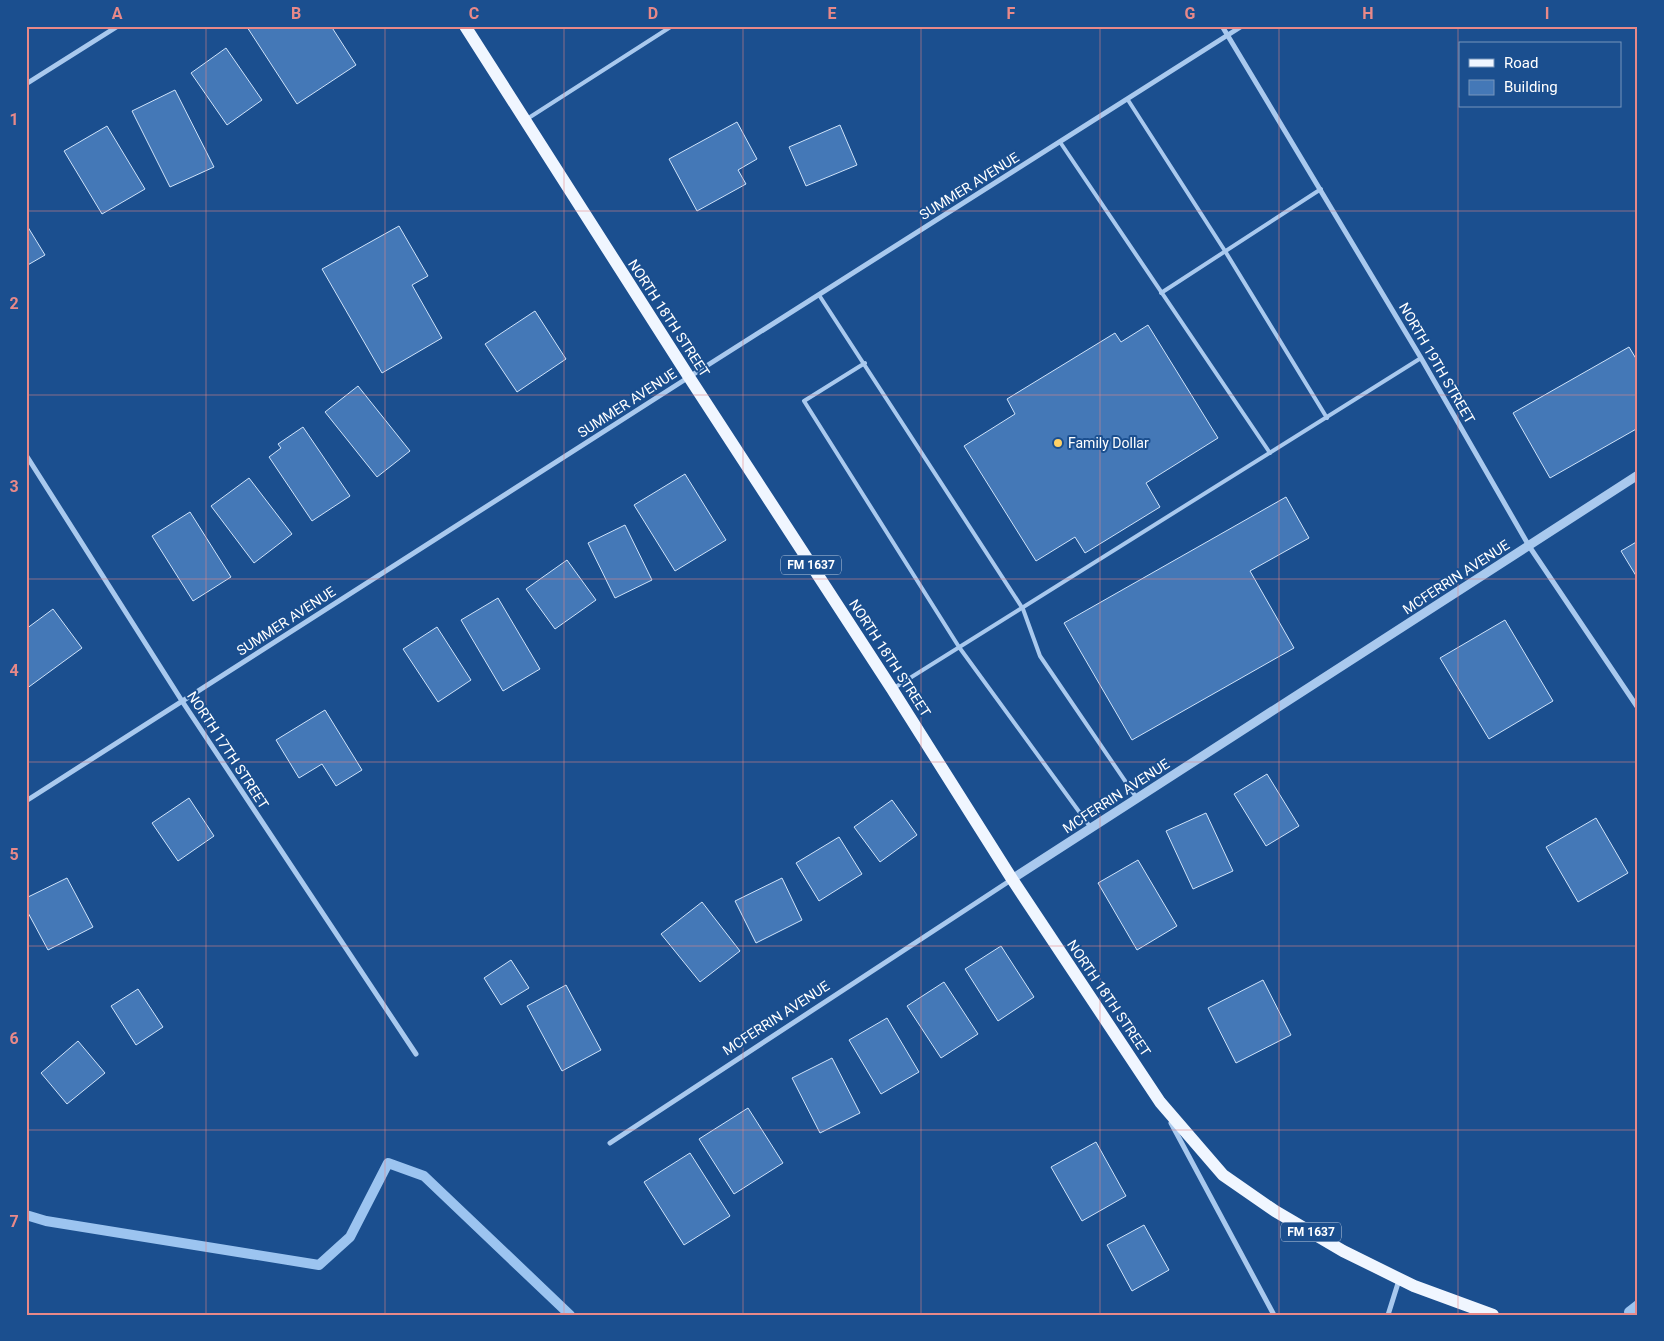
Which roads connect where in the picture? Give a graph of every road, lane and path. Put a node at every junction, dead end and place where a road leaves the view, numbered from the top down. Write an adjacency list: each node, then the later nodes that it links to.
1 (118, 26): 7 (street)
2 (465, 26): 9 (main road, NORTH 18TH STREET / FM 1637)
3 (672, 26): 9 (lane)
4 (1222, 26): 6 (street, NORTH 19TH STREET)
5 (1242, 26): 6 (street, SUMMER AVENUE)
6 (1228, 35): 8 (street, SUMMER AVENUE); 11 (street, NORTH 19TH STREET)
7 (26, 84)
8 (1128, 100): 10 (street, SUMMER AVENUE); 12 (lane)
9 (525, 121): 17 (main road, NORTH 18TH STREET / FM 1637)
10 (1060, 142): 13 (lane); 14 (street, SUMMER AVENUE)
11 (1320, 189): 12 (lane); 15 (street, NORTH 19TH STREET)
12 (1225, 251): 13 (lane); 18 (lane)
13 (1161, 293): 19 (lane)
14 (819, 295): 16 (lane); 17 (street, SUMMER AVENUE)
15 (1421, 358): 18 (lane); 22 (street, NORTH 19TH STREET)
16 (865, 363): 23 (lane); 24 (lane)
17 (689, 377): 25 (main road, NORTH 18TH STREET / FM 1637); 26 (street, SUMMER AVENUE)
18 (1327, 418): 19 (lane)
19 (1270, 453): 23 (lane)
20 (26, 455): 26 (street, NORTH 17TH STREET)
21 (1638, 475): 22 (street, MCFERRIN AVENUE)
22 (1529, 546): 27 (street, NORTH 19TH STREET); 28 (street, MCFERRIN AVENUE)
23 (1023, 609): 24 (lane); 28 (lane)
24 (959, 647): 25 (lane); 30 (lane)
25 (892, 689): 31 (main road, NORTH 18TH STREET / FM 1637)
26 (182, 701): 29 (street, SUMMER AVENUE); 32 (street, NORTH 17TH STREET)
27 (1638, 708)
28 (1138, 799): 30 (street, MCFERRIN AVENUE)
29 (26, 801)
30 (1091, 828): 31 (street, MCFERRIN AVENUE)
31 (1012, 879): 33 (main road, NORTH 18TH STREET / FM 1637); 34 (street, MCFERRIN AVENUE)
32 (416, 1054)
33 (1160, 1102): 35 (main road, FM 1637); 36 (street, NORTH 18TH STREET)
34 (610, 1143)
35 (1400, 1279): 37 (street); 38 (main road, FM 1637)
36 (1274, 1315)
37 (1388, 1315)
38 (1493, 1315)

